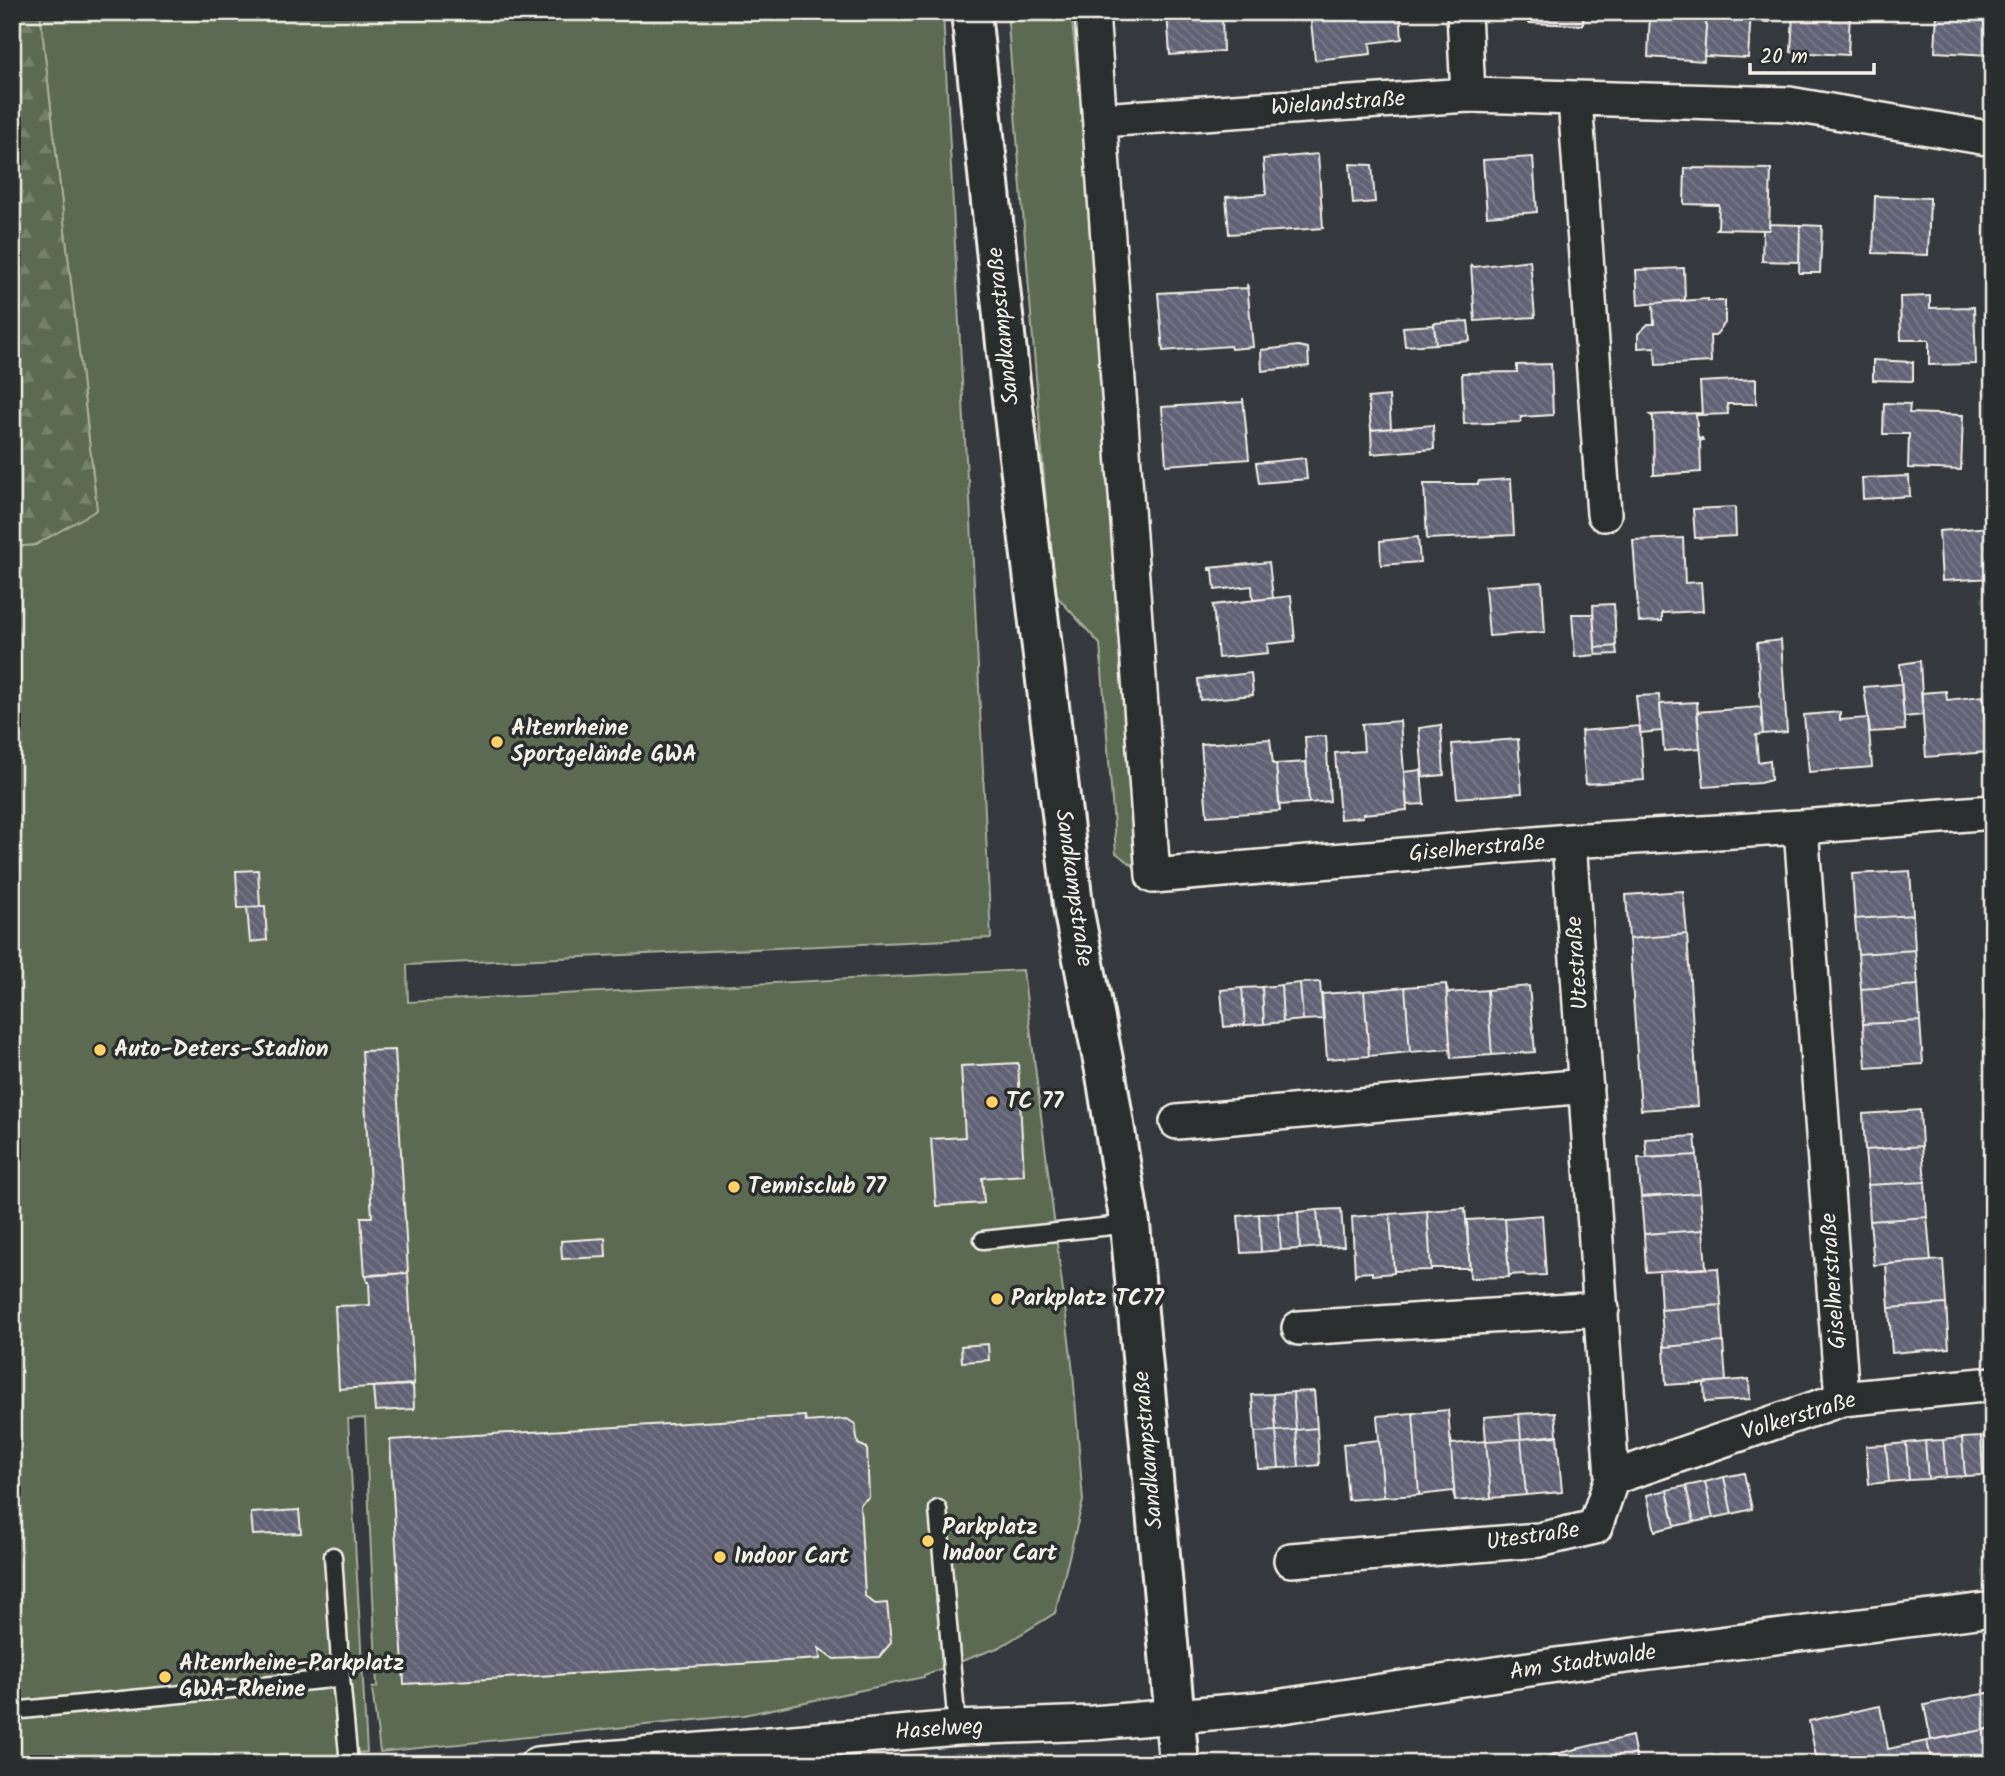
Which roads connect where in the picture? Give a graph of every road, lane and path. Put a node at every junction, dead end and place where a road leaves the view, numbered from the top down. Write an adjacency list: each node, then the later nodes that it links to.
1 (971, 12): 14 (street, Sandkampstraße)
2 (1092, 12): 6 (street)
3 (1464, 12): 4 (street)
4 (1468, 95): 5 (street, Wielandstraße); 6 (street, Wielandstraße)
5 (1575, 99): 7 (street, Wielandstraße); 8 (street)
6 (1101, 120): 11 (street, Giselherstraße)
7 (1993, 139)
8 (1604, 514)
9 (1993, 812): 10 (street, Giselherstraße)
10 (1801, 827): 11 (street, Giselherstraße); 19 (street, Giselherstraße)
11 (1569, 841): 12 (street, Utestraße)
12 (1586, 1086): 13 (street); 16 (street, Utestraße)
13 (1177, 1122)
14 (1130, 1224): 15 (lane); 27 (street, Sandkampstraße)
15 (984, 1240)
16 (1602, 1309): 17 (street); 20 (street, Utestraße)
17 (1299, 1328)
18 (1993, 1384): 19 (street, Volkerstraße)
19 (1842, 1399): 20 (street, Volkerstraße)
20 (1612, 1478): 23 (street, Utestraße)
21 (938, 1509): 28 (lane)
22 (333, 1556): 25 (lane)
23 (1292, 1560)
24 (1993, 1609): 27 (street, Am Stadtwalde)
25 (341, 1678): 26 (lane); 29 (lane)
26 (12, 1711)
27 (1174, 1715): 28 (street, Haselweg); 31 (street, Sandkampstraße)
28 (957, 1728): 30 (street, Haselweg)
29 (349, 1764)
30 (537, 1764)
31 (1179, 1764)

